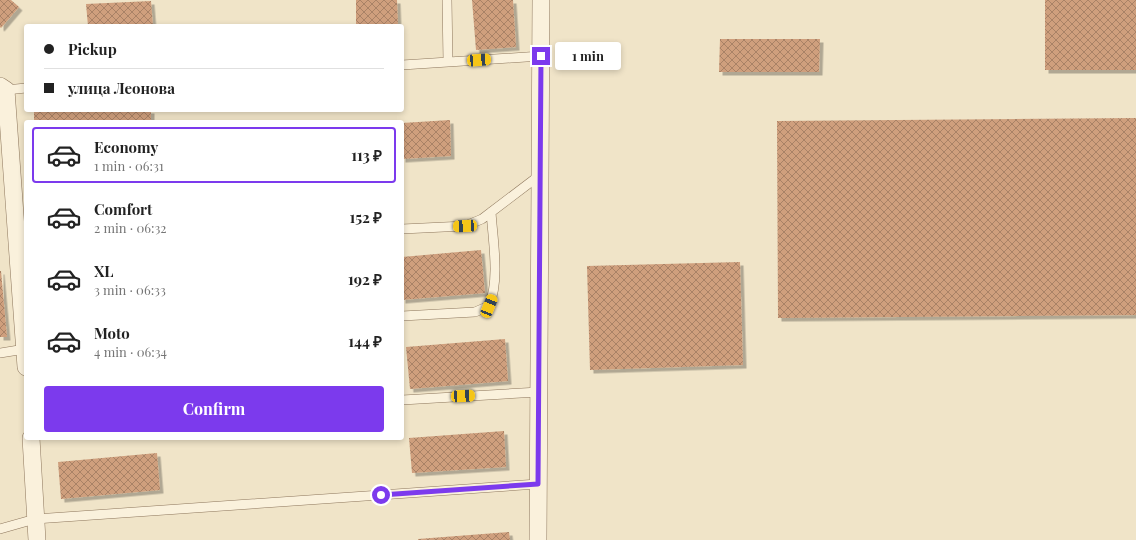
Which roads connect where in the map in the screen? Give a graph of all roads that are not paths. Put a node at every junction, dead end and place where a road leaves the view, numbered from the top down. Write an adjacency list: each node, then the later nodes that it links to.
1 (447, 0): 4 (lane)
2 (541, 0): 3 (street)
3 (541, 56): 4 (lane); 8 (street)
4 (448, 62): 5 (lane)
5 (404, 65)
6 (3, 88): 7 (lane); 11 (street)
7 (24, 88)
8 (540, 175): 9 (lane); 16 (street)
9 (491, 212): 10 (lane); 13 (lane)
10 (404, 230)
11 (22, 250): 12 (street)
12 (24, 316)
13 (404, 316)
14 (24, 349): 15 (lane)
15 (0, 353)
16 (539, 392): 17 (lane); 19 (street)
17 (404, 400)
18 (31, 440): 20 (street)
19 (538, 484): 20 (lane); 23 (street)
20 (35, 518): 21 (lane); 22 (street)
21 (0, 529)
22 (37, 540)
23 (538, 540)

